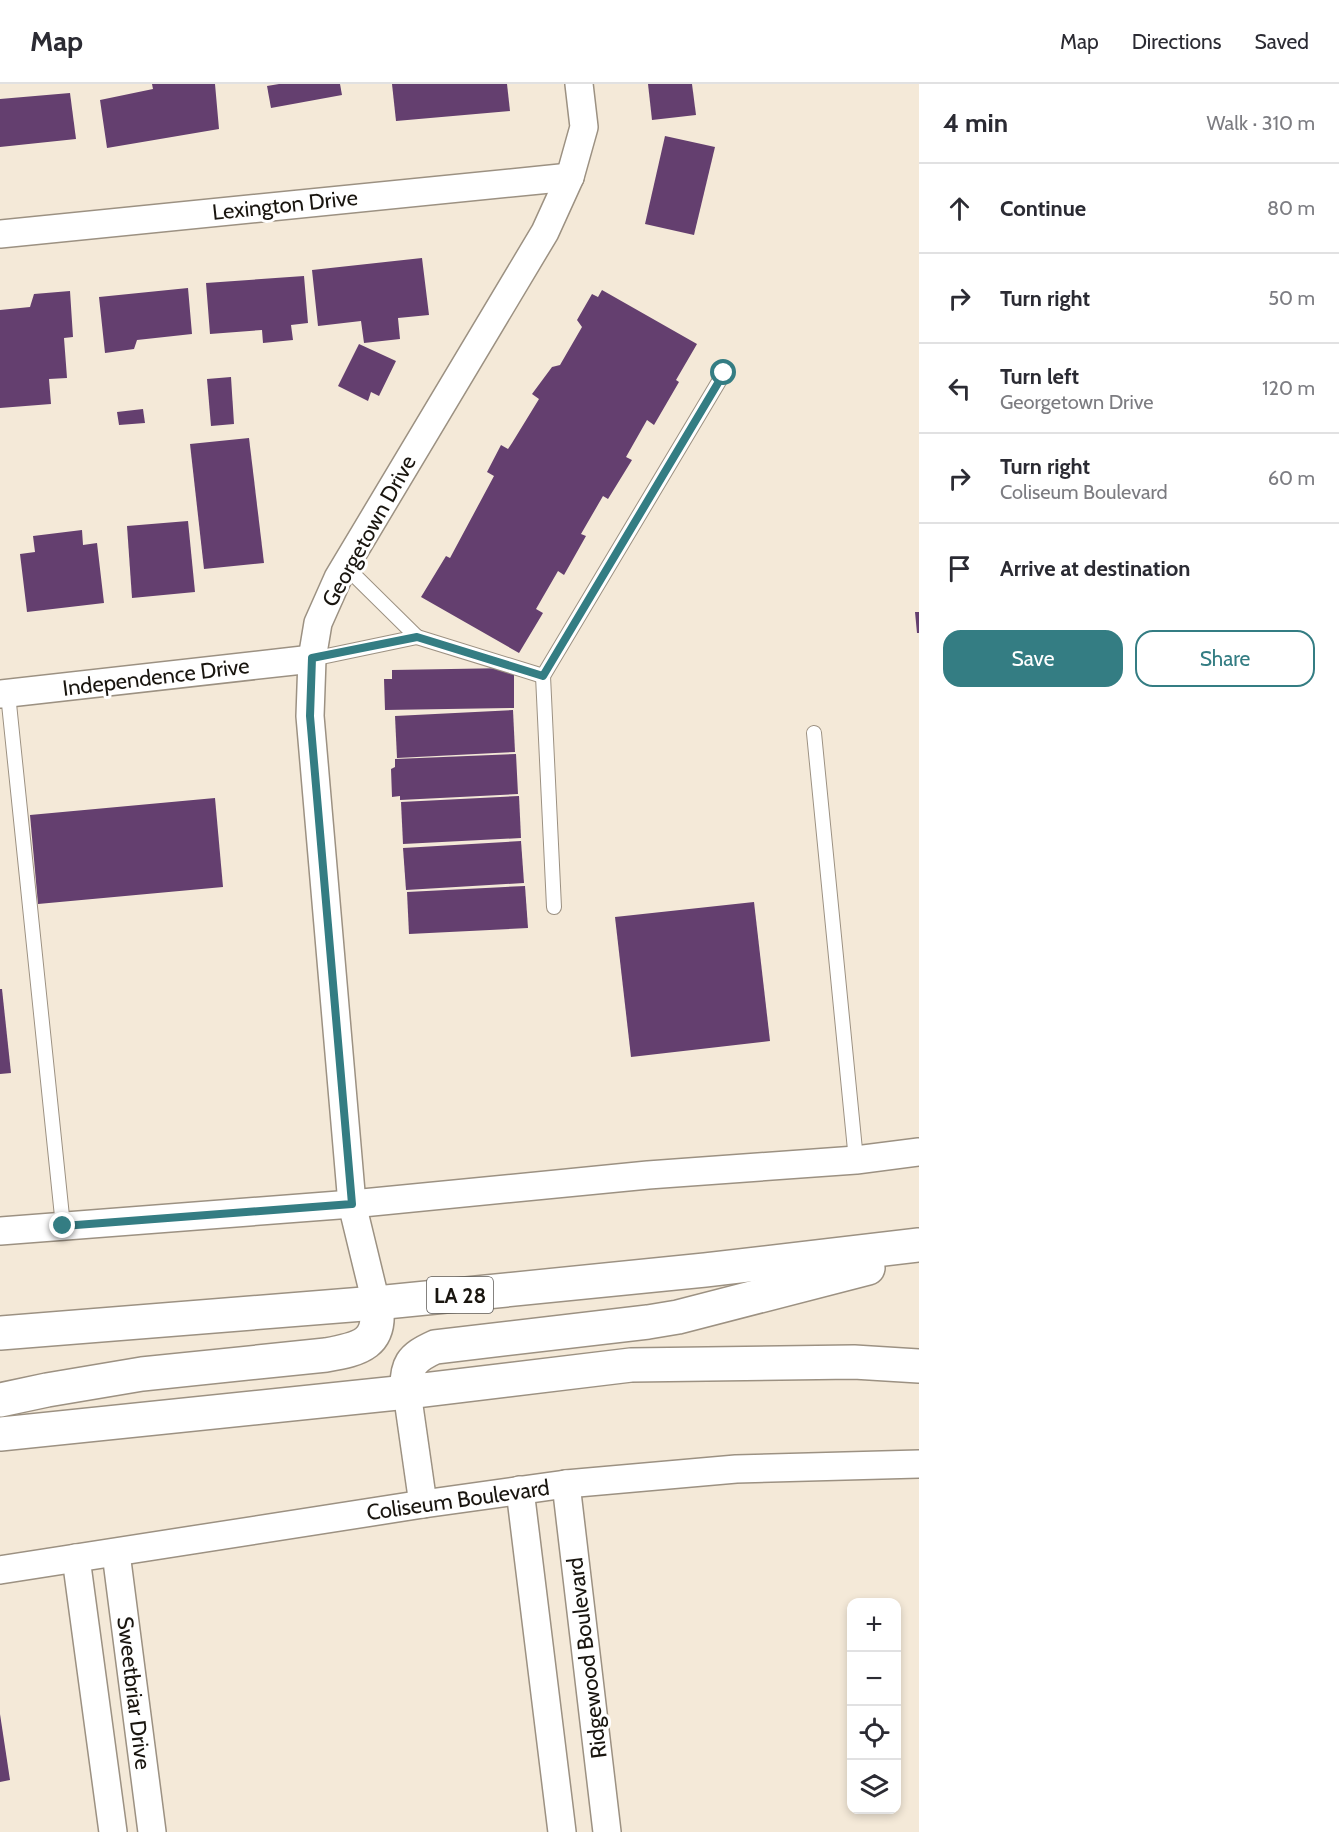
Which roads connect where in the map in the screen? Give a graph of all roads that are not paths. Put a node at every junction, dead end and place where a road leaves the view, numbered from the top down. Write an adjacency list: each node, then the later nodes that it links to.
1 (579, 84): 2 (street, Georgetown Drive)
2 (570, 177): 3 (street, Lexington Drive); 5 (street, Georgetown Drive)
3 (0, 234)
4 (724, 373): 8 (lane)
5 (345, 566): 6 (lane); 7 (street, Georgetown Drive)
6 (417, 637): 7 (lane); 8 (lane)
7 (312, 658): 9 (street, Independence Drive); 14 (street, Georgetown Drive)
8 (543, 676): 11 (lane)
9 (4, 694): 15 (lane)
10 (814, 733): 13 (lane)
11 (554, 907)
12 (919, 1152): 13 (street)
13 (856, 1160): 14 (street)
14 (352, 1204): 15 (street); 19 (street, Georgetown Drive)
15 (63, 1226): 16 (street)
16 (0, 1231)
17 (919, 1245): 19 (highway, LA 28)
18 (919, 1255): 22 (highway)
19 (376, 1303): 20 (highway, LA 28); 23 (highway)
20 (0, 1333)
21 (919, 1366): 22 (highway)
22 (408, 1392): 24 (highway); 28 (street)
23 (0, 1400)
24 (0, 1434)
25 (919, 1464): 26 (street, Coliseum Boulevard)
26 (566, 1484): 27 (street, Coliseum Boulevard); 35 (street, Ridgewood Boulevard)
27 (520, 1490): 28 (street, Coliseum Boulevard); 34 (street, Ridgewood Boulevard)
28 (423, 1503): 29 (street, Coliseum Boulevard)
29 (116, 1553): 30 (street, Coliseum Boulevard); 33 (street, Sweetbriar Drive)
30 (76, 1558): 31 (street, Coliseum Boulevard); 32 (street, Sweetbriar Drive)
31 (0, 1570)
32 (113, 1832)
33 (152, 1832)
34 (561, 1832)
35 (607, 1832)

